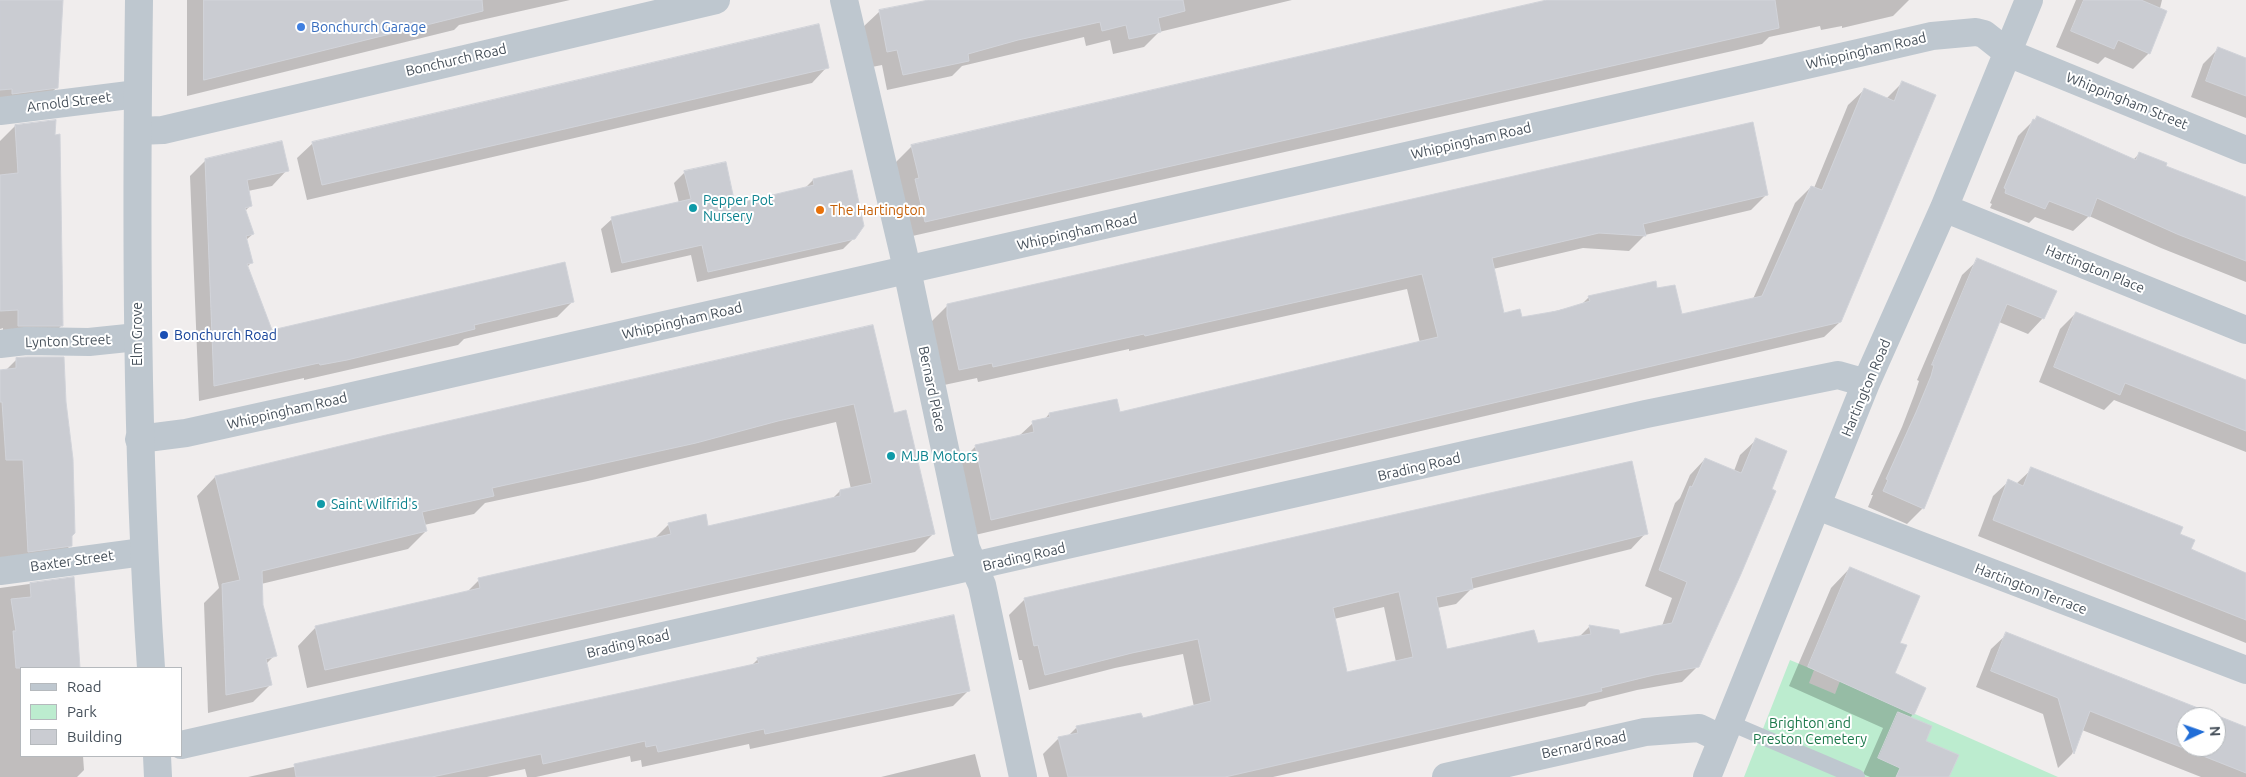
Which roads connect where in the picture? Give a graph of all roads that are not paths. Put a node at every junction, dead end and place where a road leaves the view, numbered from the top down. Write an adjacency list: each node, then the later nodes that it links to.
1 (139, 0): 6 (street, Elm Grove)
2 (716, 0): 8 (street, Bonchurch Road)
3 (844, 0): 11 (street, Bernard Place)
4 (2028, 0): 5 (street, Hartington Road)
5 (2008, 53): 9 (street, Whippingham Street); 10 (street, Hartington Road); 11 (street, Whippingham Road)
6 (138, 94): 7 (street, Arnold Street); 8 (street, Elm Grove)
7 (0, 111)
8 (138, 131): 13 (street, Elm Grove)
9 (2246, 150)
10 (1944, 208): 12 (street, Hartington Place); 15 (street, Hartington Road)
11 (907, 271): 16 (street, Whippingham Road); 19 (street, Bernard Place)
12 (2246, 330)
13 (137, 337): 14 (street, Lynton Street); 16 (street, Elm Grove)
14 (0, 344)
15 (1866, 383): 17 (street, Hartington Road); 19 (street, Brading Road)
16 (139, 439): 18 (street, Elm Grove)
17 (1817, 506): 22 (street, Hartington Terrace); 23 (street, Hartington Road)
18 (143, 552): 20 (street, Baxter Street); 21 (street, Elm Grove)
19 (974, 568): 24 (street, Brading Road); 27 (street, Bernard Place)
20 (0, 571)
21 (151, 667)
22 (2246, 670)
23 (1726, 731): 28 (street, Bernard Road); 29 (street, Hartington Road); 30 (lane)
24 (182, 745)
25 (157, 757): 26 (street)
26 (158, 777)
27 (1023, 777)
28 (1446, 777)
29 (1707, 777)
30 (1857, 777)

